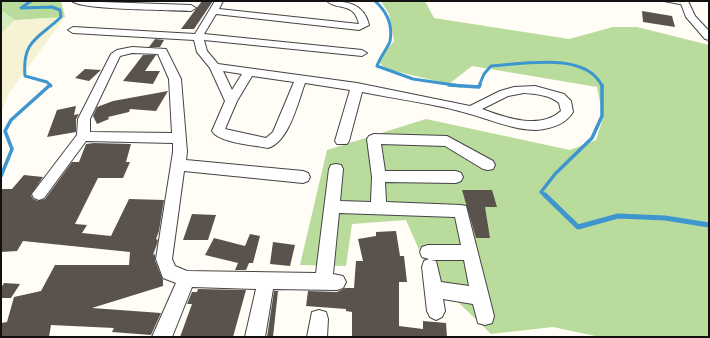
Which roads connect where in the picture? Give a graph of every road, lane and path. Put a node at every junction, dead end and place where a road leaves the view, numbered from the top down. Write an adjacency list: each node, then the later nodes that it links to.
1 (76, 1): 6 (street)
2 (219, 1): 8 (street)
3 (331, 1): 9 (street)
4 (666, 1): 5 (lane)
5 (685, 3): 14 (street)
6 (172, 4): 7 (street)
7 (191, 8)
8 (212, 11): 9 (street); 13 (street)
9 (264, 17): 12 (street)
10 (73, 30): 11 (street)
11 (171, 34): 13 (street); 15 (street)
12 (256, 34): 13 (street); 16 (street)
13 (198, 37): 17 (street)
14 (709, 37)
15 (162, 51): 23 (street); 24 (street)
16 (362, 53)
17 (215, 67): 18 (street); 21 (street)
18 (248, 72): 19 (street); 21 (street)
19 (301, 79): 20 (street); 21 (street)
20 (357, 86): 22 (street); 25 (street)
21 (231, 101)
22 (472, 110): 22 (street)
23 (83, 136): 24 (street); 32 (street)
24 (179, 138): 26 (street)
25 (342, 141)
26 (178, 165): 29 (street); 37 (street)
27 (488, 165): 30 (street)
28 (336, 170): 33 (street)
29 (303, 177)
30 (378, 177): 31 (street); 34 (street)
31 (456, 177)
32 (39, 194)
33 (333, 207): 34 (street); 38 (street)
34 (379, 208): 36 (street)
35 (428, 252): 36 (street)
36 (470, 253): 39 (street)
37 (187, 279): 38 (street); 42 (street)
38 (266, 282): 43 (street)
39 (480, 296): 40 (street); 41 (street)
40 (436, 312)
41 (486, 316)
42 (162, 337)
43 (255, 337)

